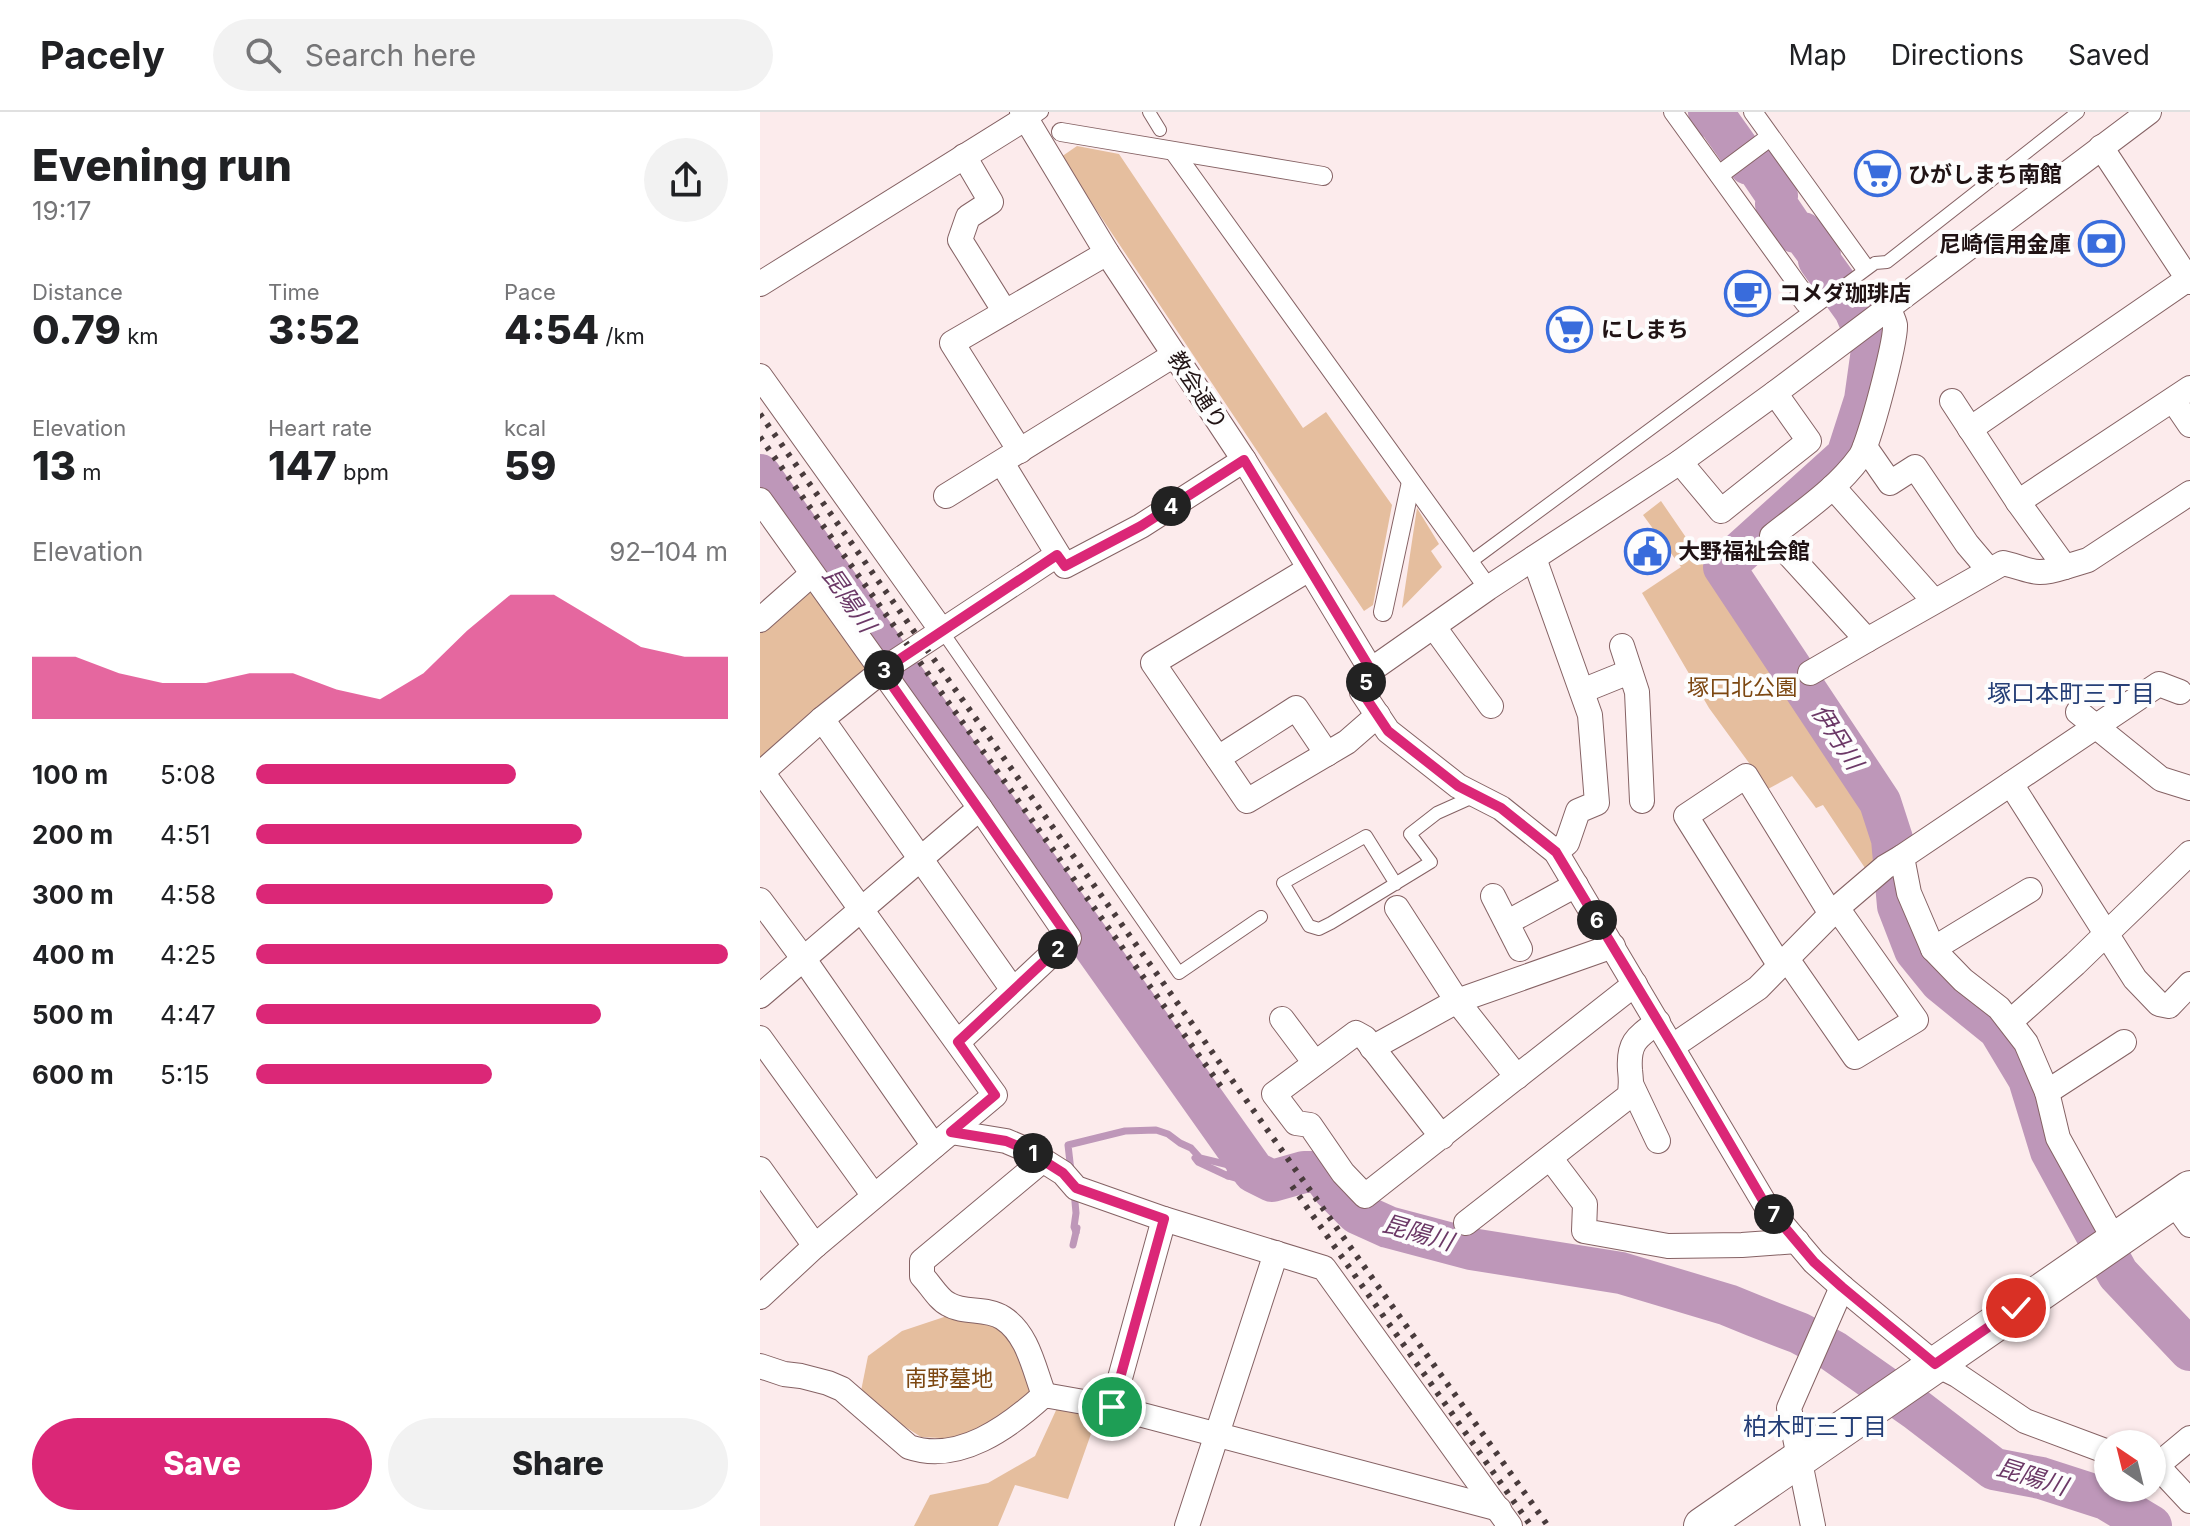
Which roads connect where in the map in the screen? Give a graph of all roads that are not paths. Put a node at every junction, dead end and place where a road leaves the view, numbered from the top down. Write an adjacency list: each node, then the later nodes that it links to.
1 (1149, 112): 7 (lane)
2 (1673, 112): 13 (street)
3 (1753, 112): 9 (street)
4 (2078, 112): 16 (lane)
5 (2149, 112): 10 (street)
6 (1030, 116): 12 (street); 15 (street, 教会通り)
7 (1160, 130)
8 (1061, 132): 11 (street)
9 (1770, 137): 13 (street); 16 (street)
10 (2101, 147): 17 (street); 20 (street)
11 (1174, 152): 14 (street); 33 (street)
12 (964, 156): 18 (street); 21 (street)
13 (1719, 175): 19 (street)
14 (1323, 176)
15 (1107, 253): 21 (street); 22 (street, 教会通り)
16 (1859, 272): 41 (lane)
17 (2189, 280): 28 (street)
18 (760, 284)
19 (1805, 304)
20 (1882, 311): 24 (street); 29 (street)
21 (1005, 312): 30 (street)
22 (1174, 355): 30 (street); 31 (street, 教会通り)
23 (760, 376): 51 (street)
24 (1775, 393): 32 (street); 32 (street)
25 (2181, 394): 27 (street); 38 (street)
26 (1952, 401): 28 (street)
27 (2190, 425)
28 (1970, 429): 38 (street)
29 (1865, 447): 34 (street); 44 (street)
30 (1011, 457): 36 (street); 39 (street)
31 (1244, 460): 39 (street); 43 (street, 教会通り)
32 (1680, 462): 40 (street)
33 (1411, 482): 41 (street); 48 (street)
34 (1833, 487): 47 (street); 52 (street)
35 (2190, 493): 42 (street)
36 (946, 496)
37 (760, 500): 45 (street)
38 (2018, 502): 42 (street)
39 (1057, 555): 51 (street)
40 (1534, 558): 46 (street); 58 (street)
41 (1469, 563): 46 (street)
42 (2065, 567): 44 (street)
43 (1309, 569): 55 (street, 教会通り); 65 (street)
44 (1989, 570): 47 (street)
45 (812, 574): 49 (street); 54 (street)
46 (1488, 588): 50 (street)
47 (1934, 601): 52 (street)
48 (1383, 612)
49 (760, 620)
50 (1434, 627): 55 (street); 60 (street)
51 (942, 631): 54 (street); 83 (lane)
52 (1867, 640): 57 (street)
53 (1622, 646): 56 (street)
54 (890, 665): 62 (street); 71 (street)
55 (1371, 670): 61 (street)
56 (1629, 672): 58 (street); 70 (street)
57 (1810, 673)
58 (1582, 691): 72 (street)
59 (2180, 692): 63 (street)
60 (1491, 706)
61 (1378, 715): 64 (street); 69 (street)
62 (822, 719): 66 (street); 74 (street)
63 (2087, 720): 67 (street); 68 (street)
64 (1327, 754): 65 (street); 65 (street)
65 (1218, 758)
66 (761, 773): 81 (street)
67 (2011, 784): 75 (street); 85 (street)
68 (2190, 788)
69 (1476, 795): 72 (street); 78 (lane)
70 (1642, 801)
71 (980, 808): 74 (street); 93 (street)
72 (1556, 852): 76 (street)
73 (2190, 853): 85 (street)
74 (921, 860): 81 (street); 93 (street)
75 (1893, 862): 82 (street); 88 (street)
76 (1576, 885): 84 (street); 86 (street)
77 (2030, 890): 88 (street)
78 (1396, 896): 78 (lane); 95 (street)
79 (1493, 896): 84 (street)
80 (760, 900): 89 (street)
81 (862, 910): 89 (street); 100 (street)
82 (1834, 911): 90 (street); 90 (street); 90 (street)
83 (1261, 917)
84 (1508, 922): 87 (street)
85 (2106, 935): 92 (street); 97 (street)
86 (1613, 946): 91 (street); 95 (street)
87 (1520, 949)
88 (1933, 949): 97 (street)
89 (803, 958): 94 (street); 109 (street)
90 (1783, 962): 102 (street)
91 (1635, 984): 98 (street); 105 (street)
92 (2190, 984)
93 (1013, 990): 100 (street)
94 (760, 996)
95 (1457, 1001): 103 (street); 105 (street)
96 (1282, 1019): 104 (street)
97 (2011, 1021): 107 (street)
98 (1658, 1022): 102 (street); 106 (street)
99 (760, 1038): 114 (street)
100 (958, 1042): 109 (street)
101 (2124, 1042): 107 (street)
102 (1673, 1046): 118 (street)
103 (1372, 1048): 104 (street); 108 (street)
104 (1315, 1063): 108 (street)
105 (1517, 1077): 108 (street)
106 (1632, 1086): 110 (street); 111 (street)
107 (2047, 1092): 120 (street)
108 (1442, 1137)
109 (942, 1139): 112 (street); 114 (street)
110 (1658, 1141)
111 (1551, 1159): 117 (street); 118 (street)
112 (1043, 1160): 116 (street); 126 (street)
113 (760, 1169): 119 (street)
114 (874, 1196): 119 (street)
115 (2184, 1205): 120 (main road)
116 (1164, 1219): 121 (street); 127 (street)
117 (1466, 1223)
118 (1797, 1241): 122 (street)
119 (815, 1246): 123 (street)
120 (2108, 1246): 124 (main road)
121 (1276, 1253): 128 (street); 135 (street)
122 (1842, 1287): 124 (street); 132 (street)
123 (760, 1297)
124 (1935, 1364): 130 (street); 132 (main road)
125 (760, 1366): 126 (street)
126 (1044, 1395): 127 (street)
127 (1112, 1407): 128 (street)
128 (1217, 1434): 135 (street); 136 (street)
129 (2190, 1438): 131 (street)
130 (2094, 1447)
131 (2166, 1457)
132 (1799, 1459): 137 (main road); 138 (street)
133 (2166, 1475): 134 (street)
134 (2190, 1501)
135 (1489, 1516)
136 (1187, 1526)
137 (1702, 1526)
138 (1813, 1526)

